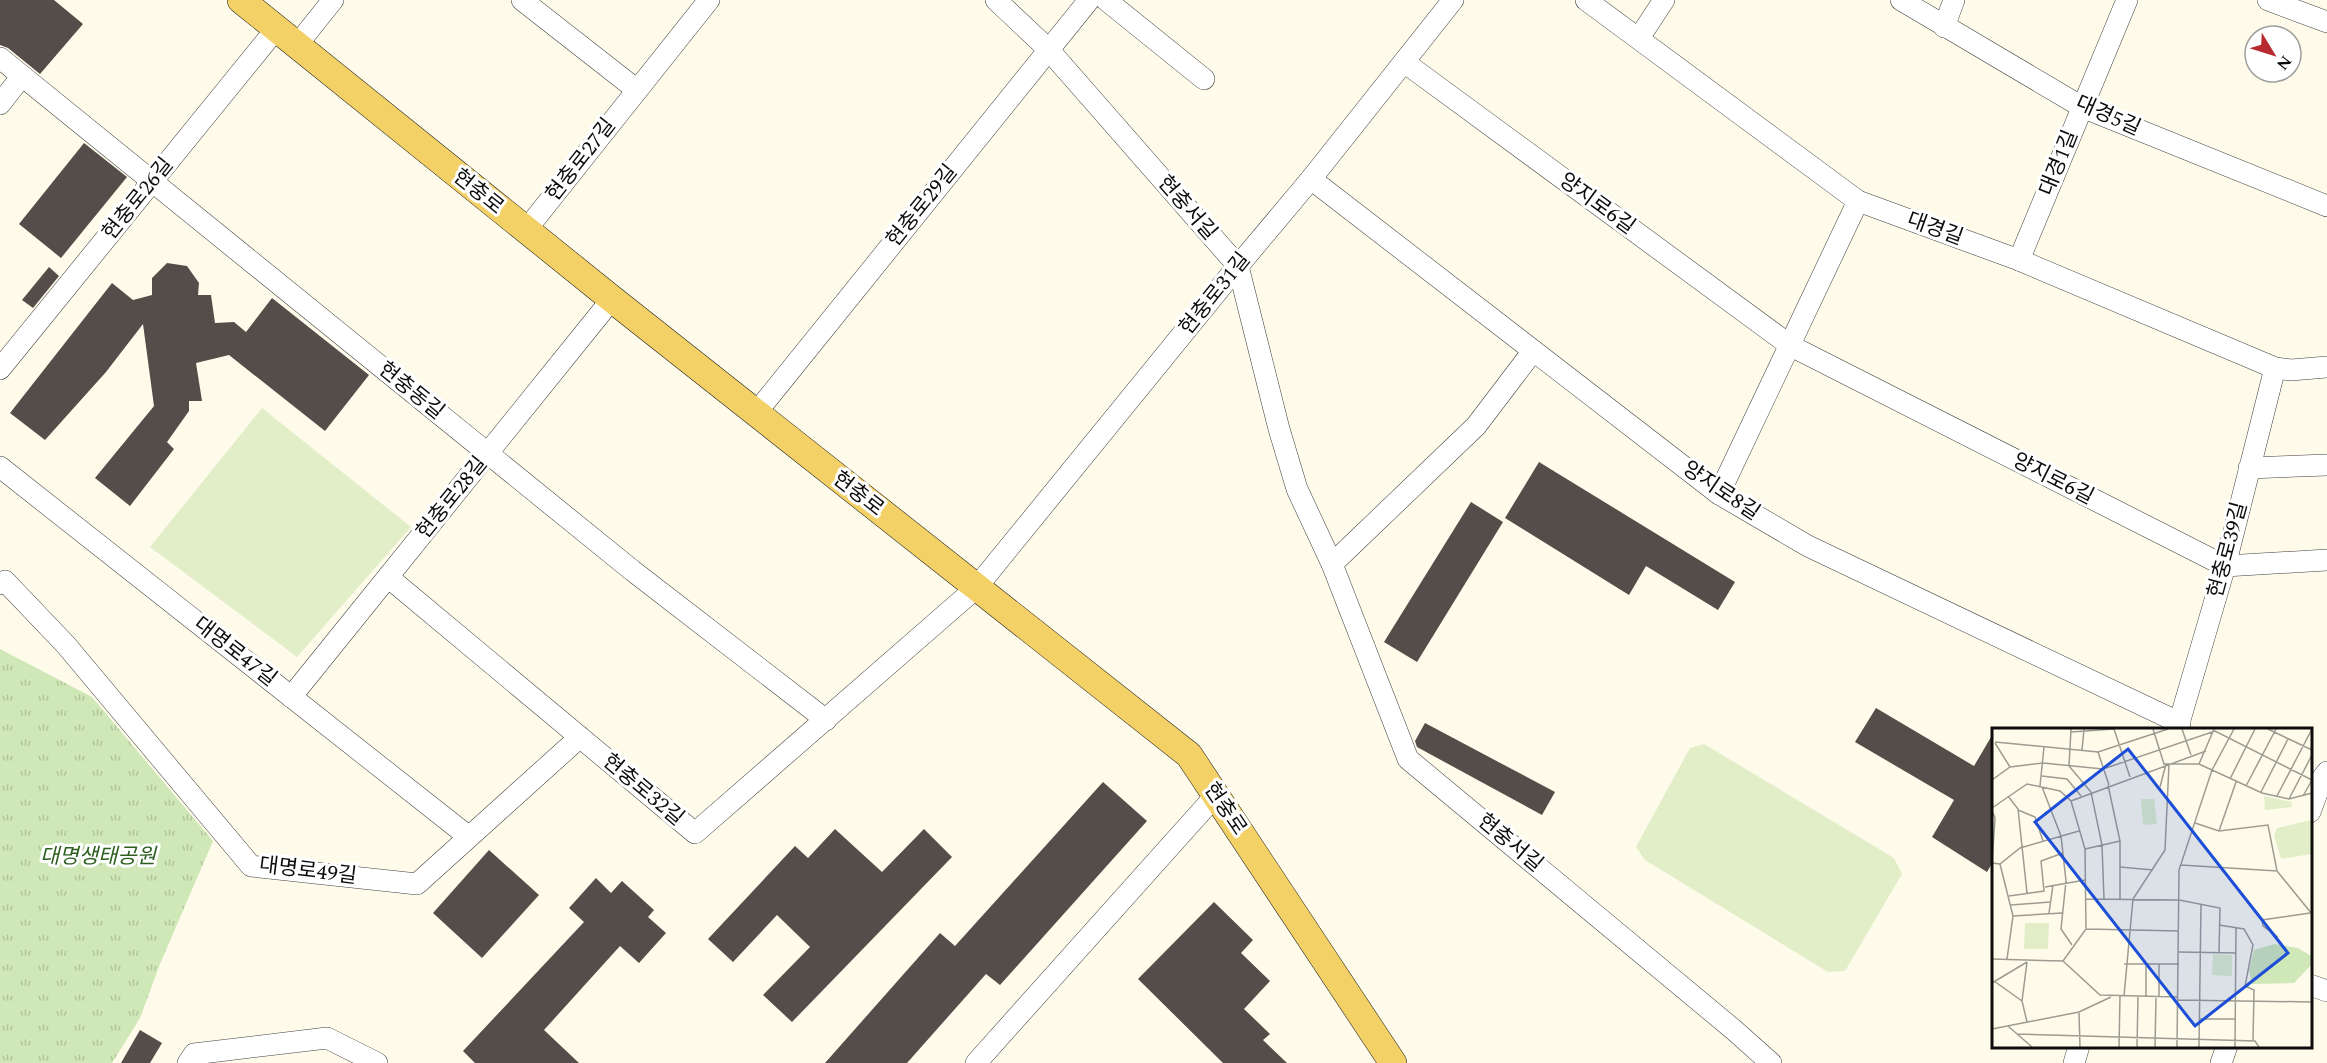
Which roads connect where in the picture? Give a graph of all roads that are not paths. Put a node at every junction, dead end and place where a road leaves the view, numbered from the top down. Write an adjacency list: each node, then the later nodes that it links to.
1 (241, 0): 17 (main road, 현충로)
2 (333, 0): 17 (street, 현충로26길)
3 (522, 0): 24 (street)
4 (996, 0): 19 (street, 현충서길)
5 (1089, 0): 19 (street, 현충로29길)
6 (1106, 0): 23 (street)
7 (1453, 0): 21 (street, 현충로31길)
8 (1586, 0): 18 (street, 대경길)
9 (1664, 0): 18 (street)
10 (1901, 0): 16 (street, 대경5길)
11 (1954, 0): 16 (street)
12 (2127, 0): 26 (street, 대경1길)
13 (2268, 0): 15 (street)
14 (705, 2): 24 (street, 현충로27길)
15 (2327, 22)
16 (1944, 27): 26 (street, 대경5길)
17 (286, 37): 28 (street, 현충로26길); 31 (main road, 현충로)
18 (1639, 38): 29 (street, 대경길)
19 (1048, 49): 33 (street, 현충서길); 40 (street, 현충로29길)
20 (0, 58): 22 (street, 현충동길)
21 (1404, 62): 27 (street, 현충로31길); 35 (street, 양지로6길)
22 (22, 76): 25 (street); 28 (street, 현충동길)
23 (1204, 79)
24 (637, 90): 31 (street, 현충로27길)
25 (0, 104)
26 (2082, 107): 30 (street, 대경5길); 32 (street, 대경1길)
27 (1311, 179): 33 (street, 현충로31길); 36 (street, 양지로8길)
28 (152, 181): 39 (street, 현충로26길); 41 (street, 현충동길)
29 (1858, 201): 32 (street, 대경길); 35 (street)
30 (2327, 206)
31 (526, 230): 34 (main road, 현충로)
32 (2019, 260): 38 (street, 대경길)
33 (1238, 266): 47 (street, 현충서길); 51 (street, 현충로31길)
34 (612, 299): 40 (main road, 현충로); 41 (street, 현충로28길)
35 (1791, 346): 45 (street); 48 (street, 양지로6길)
36 (1533, 351): 45 (street, 양지로8길); 47 (street)
37 (2327, 367): 38 (street, 대경길)
38 (2275, 368): 44 (street, 현충로39길)
39 (0, 369)
40 (756, 413): 51 (main road, 현충로)
41 (488, 453): 49 (street, 현충로28길); 53 (street, 현충동길)
42 (2327, 465): 44 (street)
43 (0, 467): 52 (street, 대명로47길)
44 (2249, 468): 48 (street, 현충로39길)
45 (1719, 494): 54 (street, 양지로8길)
46 (2327, 560): 48 (street)
47 (1332, 564): 68 (street, 현충서길)
48 (2225, 566): 54 (street, 현충로39길)
49 (388, 577): 52 (street, 현충로28길); 55 (street, 현충로32길)
50 (0, 584): 59 (street, 대명로49길)
51 (976, 588): 53 (street, 현충로32길); 57 (main road, 현충로)
52 (291, 697): 59 (street, 대명로47길)
53 (826, 720): 55 (street, 현충로32길)
54 (2181, 727)
55 (580, 737): 59 (street, 대명로49길)
56 (2322, 775): 58 (street)
57 (1216, 795): 66 (street); 67 (main road, 현충로)
58 (2312, 806)
59 (469, 837)
60 (2312, 986): 61 (street)
61 (2327, 991)
62 (2079, 1048): 69 (street)
63 (2227, 1048): 70 (street)
64 (197, 1060): 65 (street)
65 (377, 1063)
66 (976, 1063)
67 (1393, 1063)
68 (1770, 1063)
69 (2074, 1063)
70 (2221, 1063)

